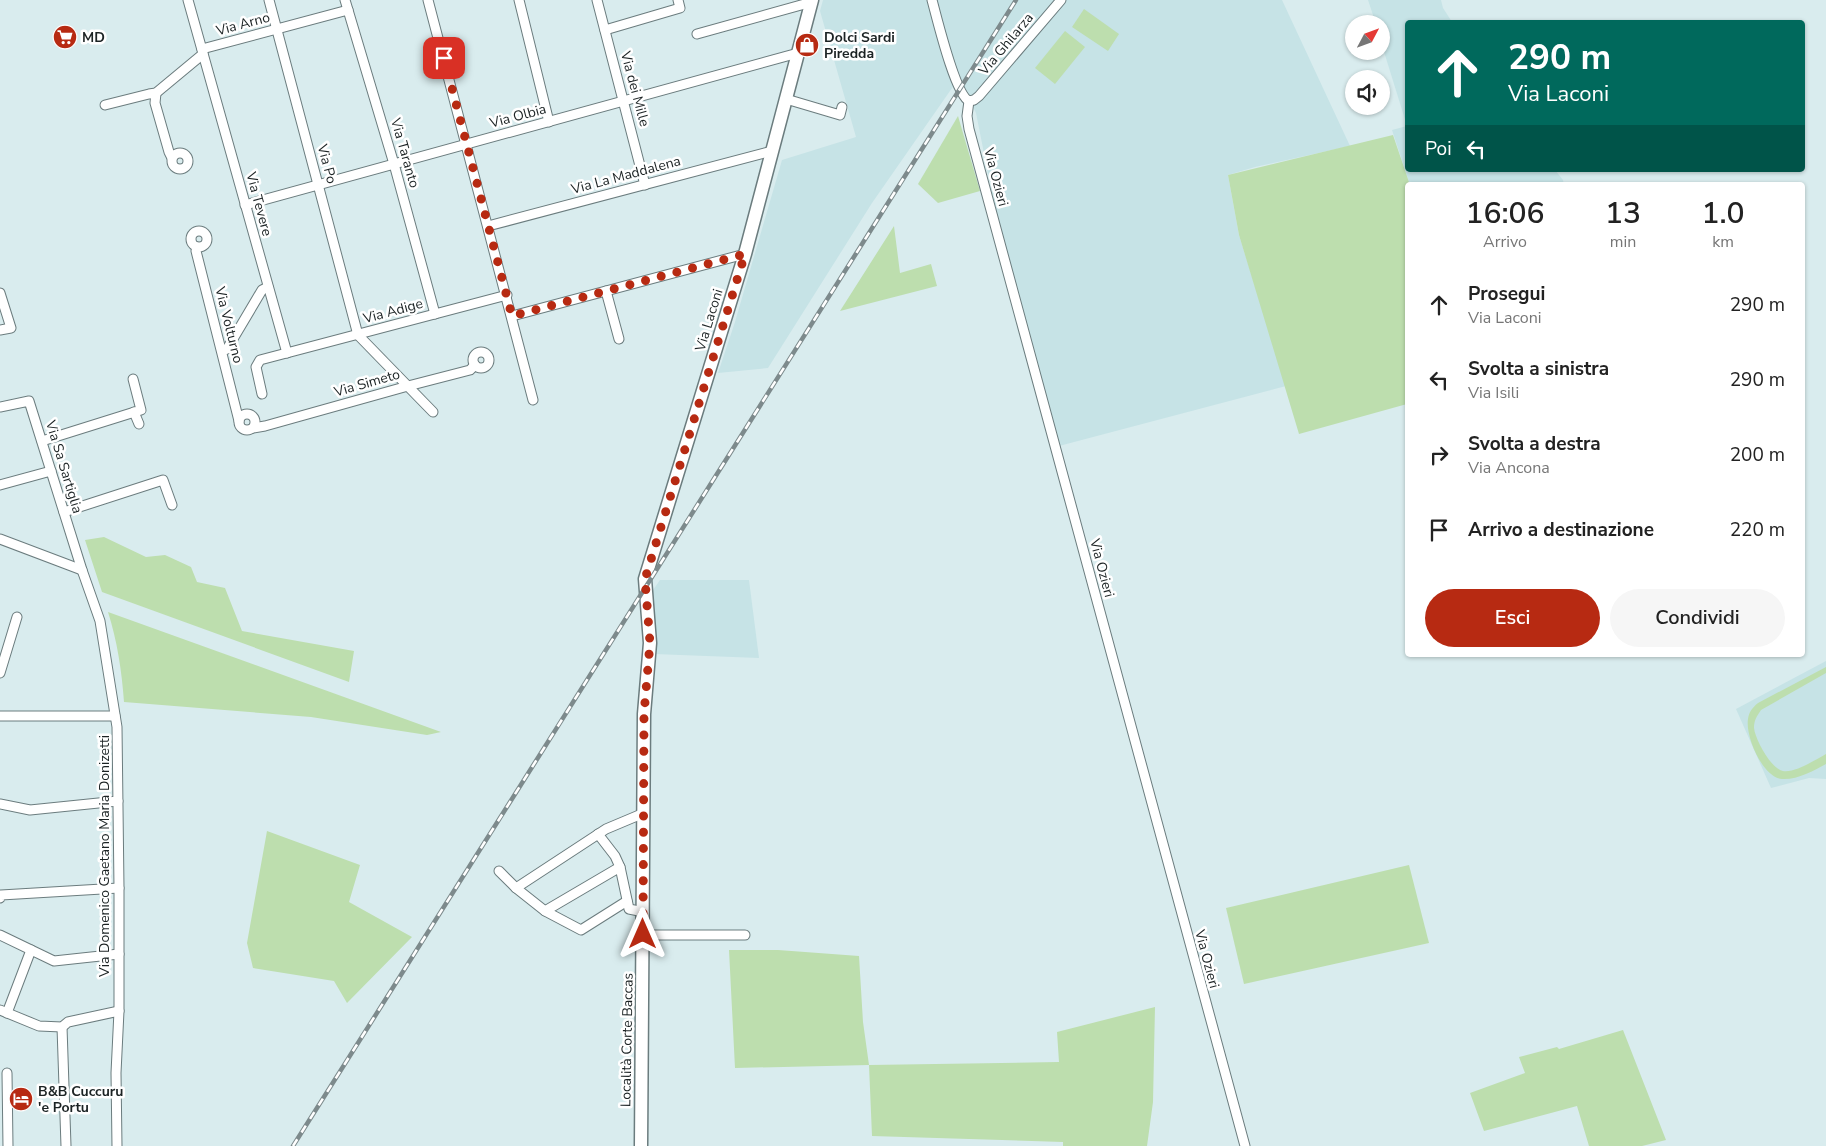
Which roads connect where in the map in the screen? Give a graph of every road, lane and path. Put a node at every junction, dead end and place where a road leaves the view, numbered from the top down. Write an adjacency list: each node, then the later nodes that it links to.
1 (188, 0): 15 (street, Via Tevere)
2 (269, 0): 12 (street, Via Po)
3 (346, 0): 11 (street, Via Taranto)
4 (428, 0): 24 (street)
5 (519, 0): 23 (street)
6 (597, 0): 13 (street, Via dei Mille)
7 (678, 0): 13 (street)
8 (932, 0): 20 (street)
9 (1061, 0): 20 (street, Via Ghilarza)
10 (812, 1): 14 (street); 16 (street, Via Laconi)
11 (348, 10): 12 (street, Via Arno); 27 (street, Via Taranto)
12 (277, 29): 15 (street, Via Arno); 28 (street, Via Po)
13 (605, 30): 19 (street, Via dei Mille)
14 (697, 34)
15 (203, 52): 17 (street); 30 (street, Via Tevere)
16 (798, 53): 18 (street, Via Laconi); 19 (street, Via Olbia)
17 (156, 93): 21 (street); 26 (street)
18 (786, 98): 22 (street); 25 (street, Via Laconi)
19 (624, 101): 23 (street, Via Olbia); 29 (street, Via dei Mille)
20 (969, 101): 93 (street, Via Ozieri)
21 (105, 105)
22 (842, 107)
23 (549, 122): 24 (street, Via Olbia)
24 (466, 144): 27 (street, Via Olbia); 31 (street)
25 (772, 151): 29 (street, Via La Maddalena); 33 (street, Via Laconi)
26 (172, 158)
27 (394, 164): 28 (street, Via Olbia); 38 (street, Via Taranto)
28 (319, 185): 30 (street, Via Olbia); 41 (street, Via Po)
29 (645, 185): 31 (street, Via La Maddalena)
30 (245, 205): 34 (street, Via Tevere)
31 (488, 226): 37 (street)
32 (197, 247): 43 (street, Via Volturno)
33 (745, 254): 35 (street); 63 (street, Via Laconi)
34 (268, 287): 43 (street); 44 (street, Via Tevere)
35 (606, 291): 39 (street); 42 (street)
36 (0, 293): 40 (street)
37 (507, 295): 38 (street, Via Adige); 39 (street)
38 (435, 314): 41 (street, Via Adige)
39 (512, 316): 49 (street)
40 (0, 330)
41 (358, 335): 44 (street, Via Adige); 47 (street)
42 (619, 338)
43 (222, 351): 53 (street, Via Volturno)
44 (287, 354): 48 (street)
45 (475, 365): 47 (street, Via Simeto)
46 (133, 378): 51 (street)
47 (408, 386): 52 (street); 55 (street, Via Simeto)
48 (262, 394)
49 (533, 400)
50 (0, 407): 56 (street, Via Sa Sartiglia)
51 (134, 412): 54 (street); 56 (street)
52 (433, 412)
53 (242, 418): 55 (street); 55 (street)
54 (139, 424)
55 (254, 424)
56 (42, 441): 57 (street, Via Sa Sartiglia)
57 (51, 472): 58 (street); 60 (street, Via Sa Sartiglia)
58 (0, 484)
59 (172, 505): 60 (street)
60 (64, 512): 62 (street, Via Sa Sartiglia)
61 (0, 539): 62 (street)
62 (82, 570): 67 (street, Via Domenico Gaetano Maria Donizetti)
63 (645, 590): 70 (street, Località Corte Baccas)
64 (17, 617): 65 (street)
65 (0, 673)
66 (0, 716): 67 (street)
67 (115, 716): 68 (street, Via Domenico Gaetano Maria Donizetti)
68 (118, 802): 69 (street); 74 (street, Via Domenico Gaetano Maria Donizetti)
69 (0, 804)
70 (644, 813): 71 (street); 79 (street, Località Corte Baccas)
71 (598, 834): 72 (street); 75 (street)
72 (620, 867): 77 (street); 78 (street)
73 (500, 871): 75 (street)
74 (119, 888): 76 (street); 84 (street, Via Domenico Gaetano Maria Donizetti)
75 (516, 888): 78 (street)
76 (0, 898)
77 (627, 901): 78 (street); 79 (street)
78 (545, 911)
79 (644, 912): 80 (street, Località Corte Baccas)
80 (643, 934): 82 (street); 92 (street, Località Corte Baccas)
81 (0, 935): 83 (street)
82 (745, 935)
83 (31, 950): 84 (street); 85 (street)
84 (119, 954): 86 (street, Via Domenico Gaetano Maria Donizetti)
85 (3, 1011): 87 (street)
86 (119, 1011): 87 (street); 91 (street, Via Domenico Gaetano Maria Donizetti)
87 (62, 1027): 90 (street)
88 (7, 1073): 89 (street)
89 (8, 1146)
90 (66, 1146)
91 (117, 1146)
92 (641, 1146)
93 (1245, 1146)

